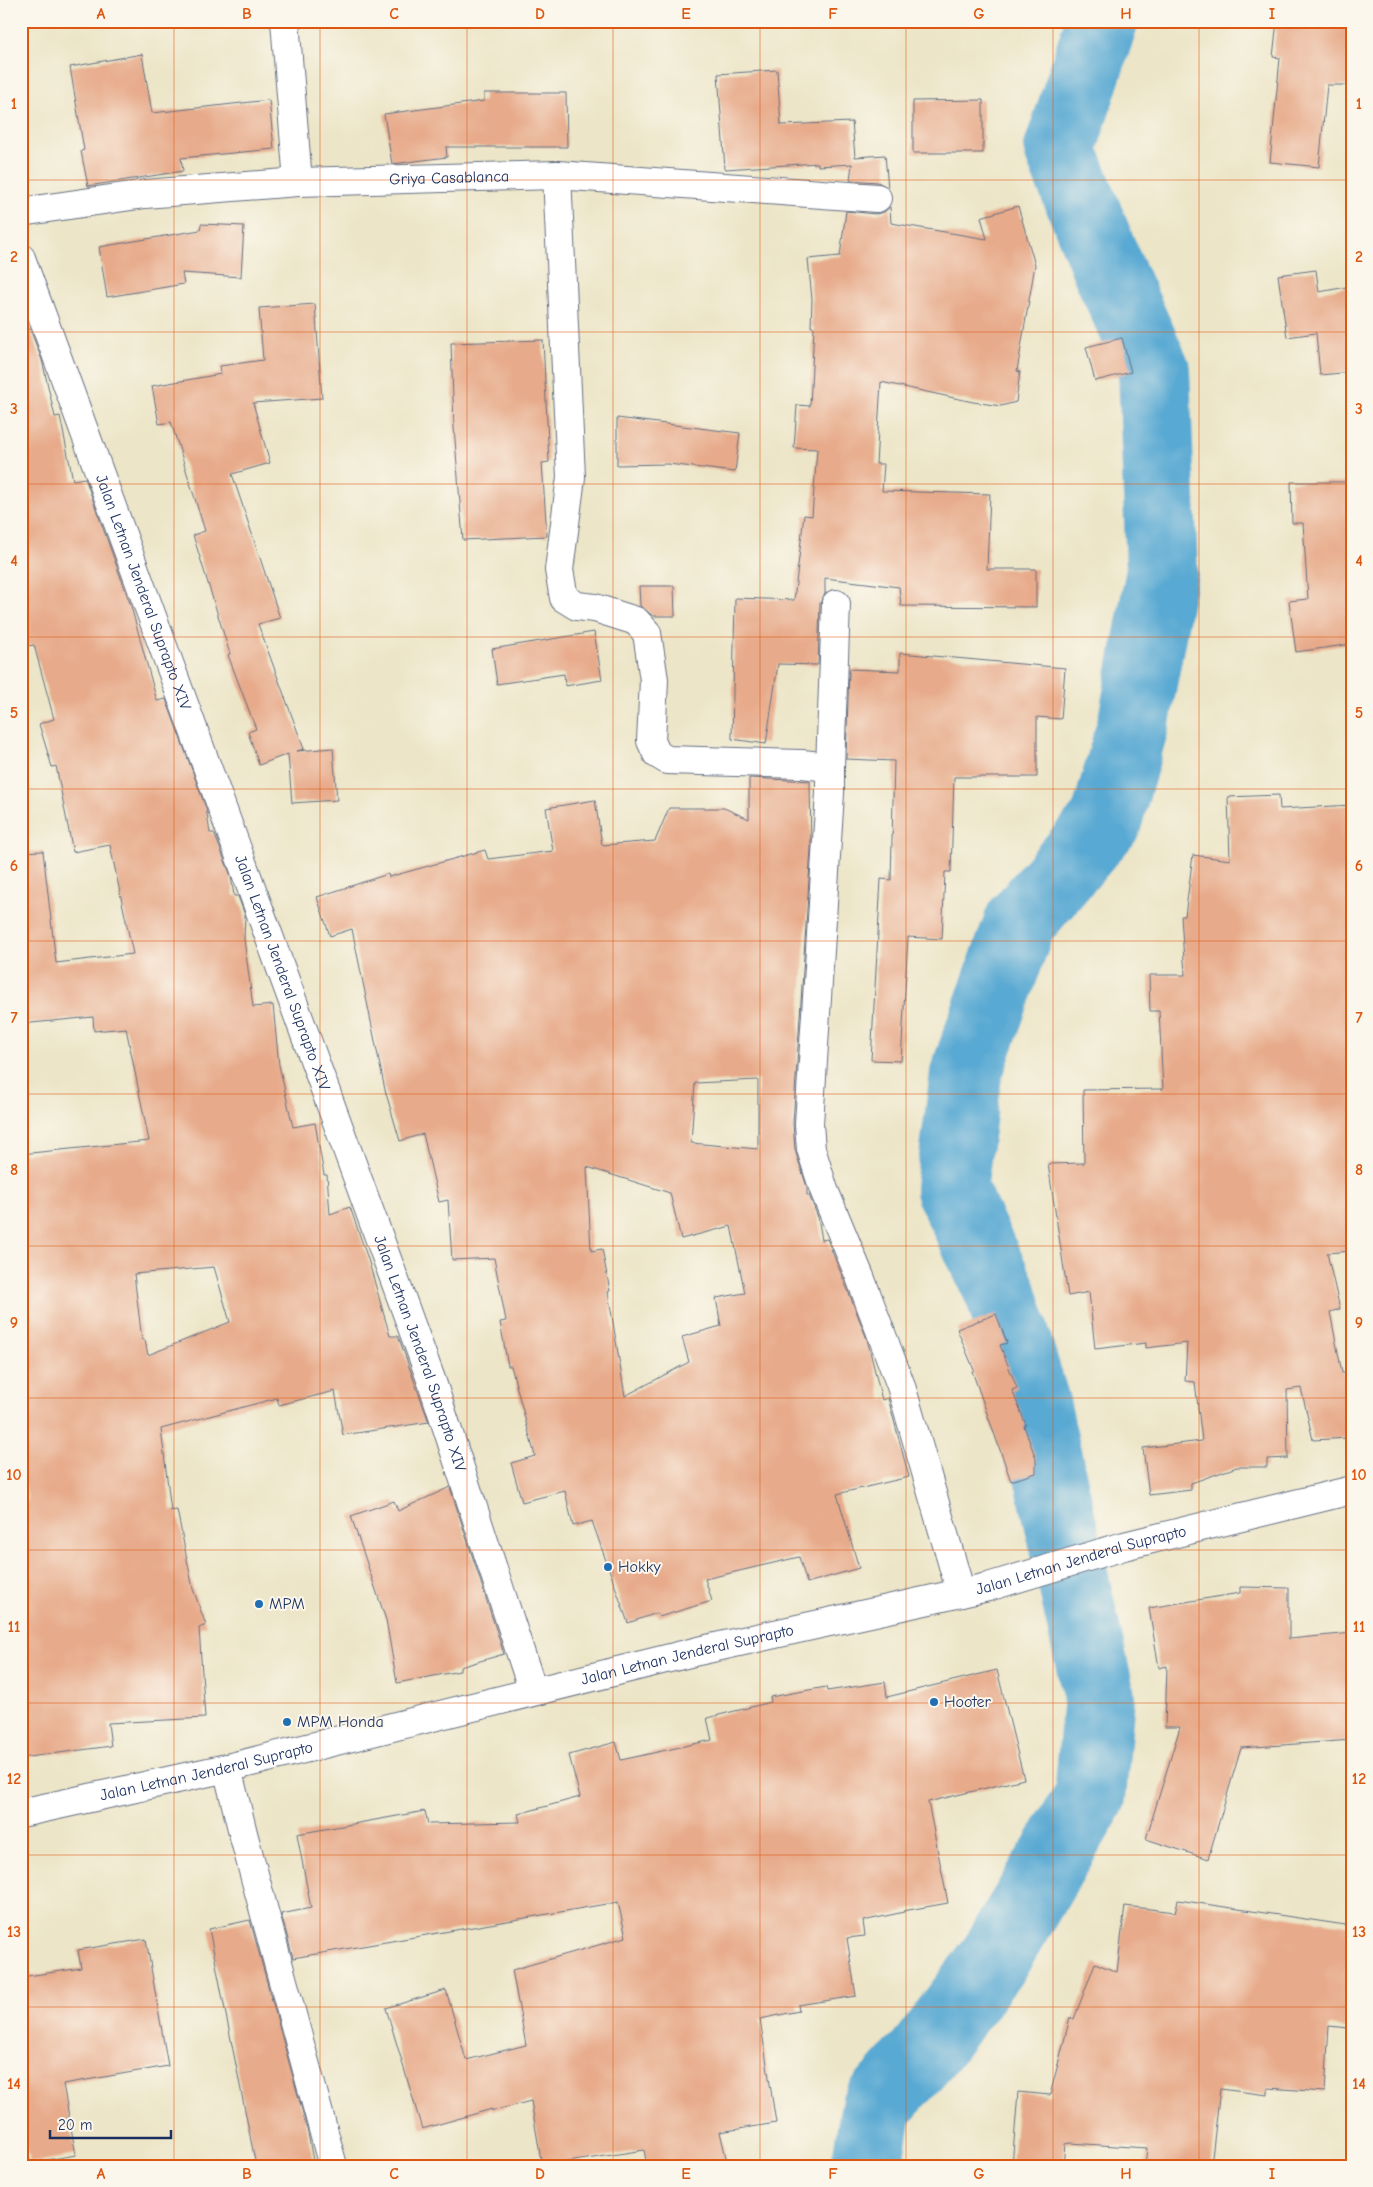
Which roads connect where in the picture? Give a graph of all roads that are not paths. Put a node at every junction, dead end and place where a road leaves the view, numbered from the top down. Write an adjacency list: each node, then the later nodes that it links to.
1 (285, 21): 3 (street)
2 (557, 175): 3 (street, Griya Casablanca); 4 (street, Griya Casablanca); 8 (street)
3 (298, 182): 5 (street, Griya Casablanca)
4 (877, 198)
5 (21, 212)
6 (21, 258): 11 (street, Jalan Letnan Jenderal Suprapto XIV)
7 (836, 604): 8 (street)
8 (830, 768): 10 (street)
9 (1352, 1490): 10 (street, Jalan Letnan Jenderal Suprapto)
10 (961, 1593): 11 (street, Jalan Letnan Jenderal Suprapto)
11 (533, 1691): 12 (street, Jalan Letnan Jenderal Suprapto)
12 (227, 1768): 13 (street, Jalan Letnan Jenderal Suprapto); 14 (street)
13 (21, 1813)
14 (333, 2166)

